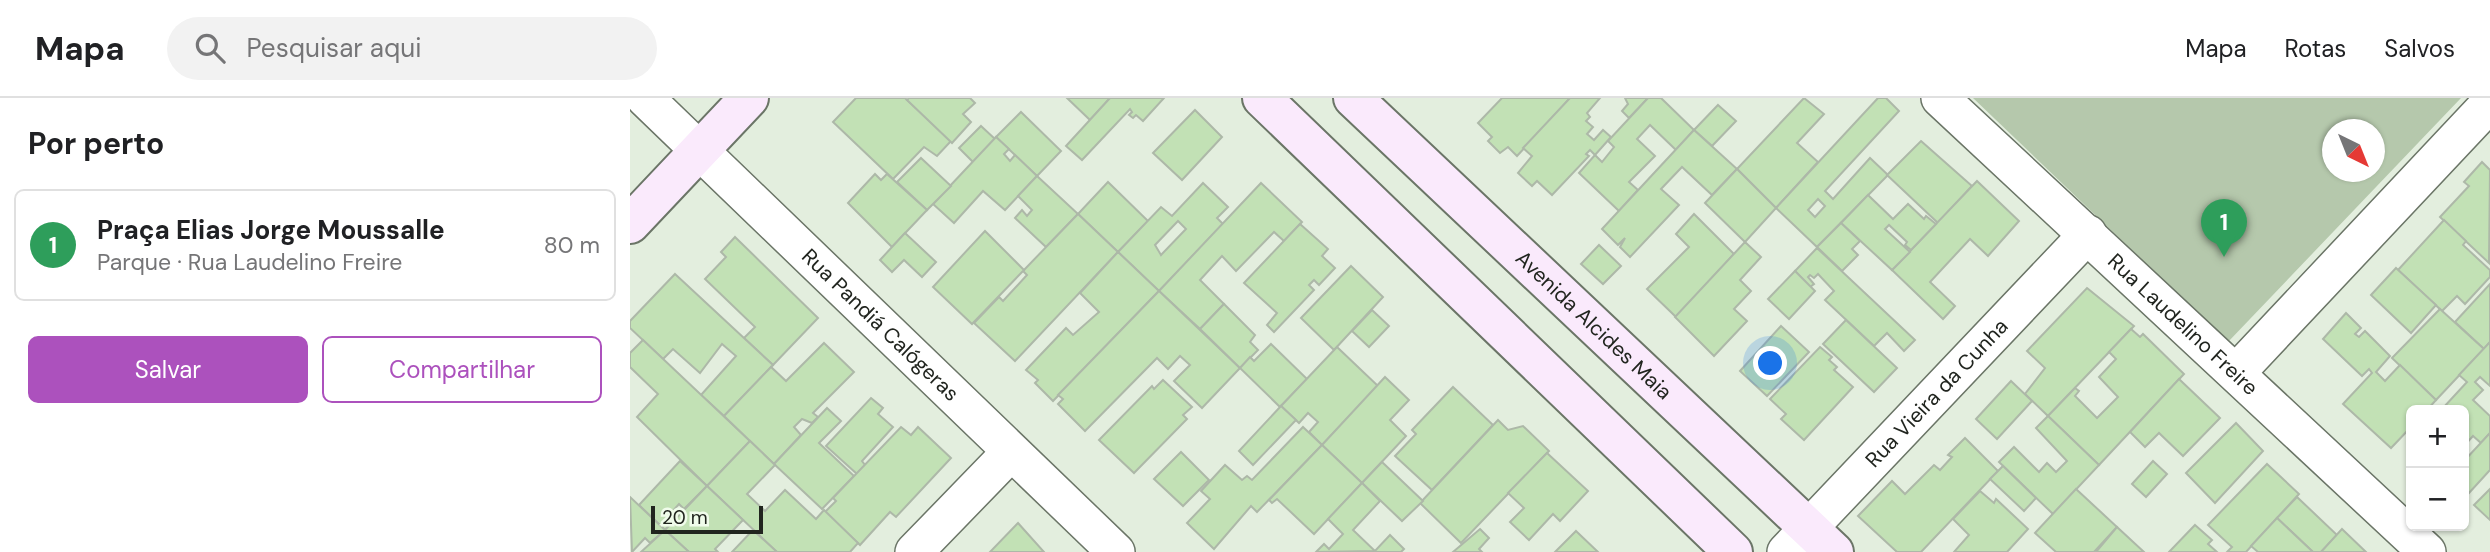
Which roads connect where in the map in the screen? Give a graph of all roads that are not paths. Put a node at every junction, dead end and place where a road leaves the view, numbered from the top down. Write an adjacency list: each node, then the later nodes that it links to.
1 (645, 98): 7 (street, Rua Pandiá Calógeras)
2 (750, 98): 7 (street)
3 (1262, 98): 15 (street)
4 (1353, 98): 12 (street, Avenida Alcides Maia)
5 (1940, 98): 9 (street, Rua Laudelino Freire)
6 (2490, 103): 10 (street)
7 (700, 150): 8 (street); 11 (street, Rua Pandiá Calógeras)
8 (630, 224)
9 (2088, 234): 10 (street, Rua Laudelino Freire); 12 (street, Rua Vieira da Cunha)
10 (2236, 373): 16 (street, Rua Laudelino Freire)
11 (1010, 453): 13 (street); 14 (street, Rua Pandiá Calógeras)
12 (1809, 544)
13 (914, 552)
14 (1116, 552)
15 (1733, 552)
16 (2427, 552)

